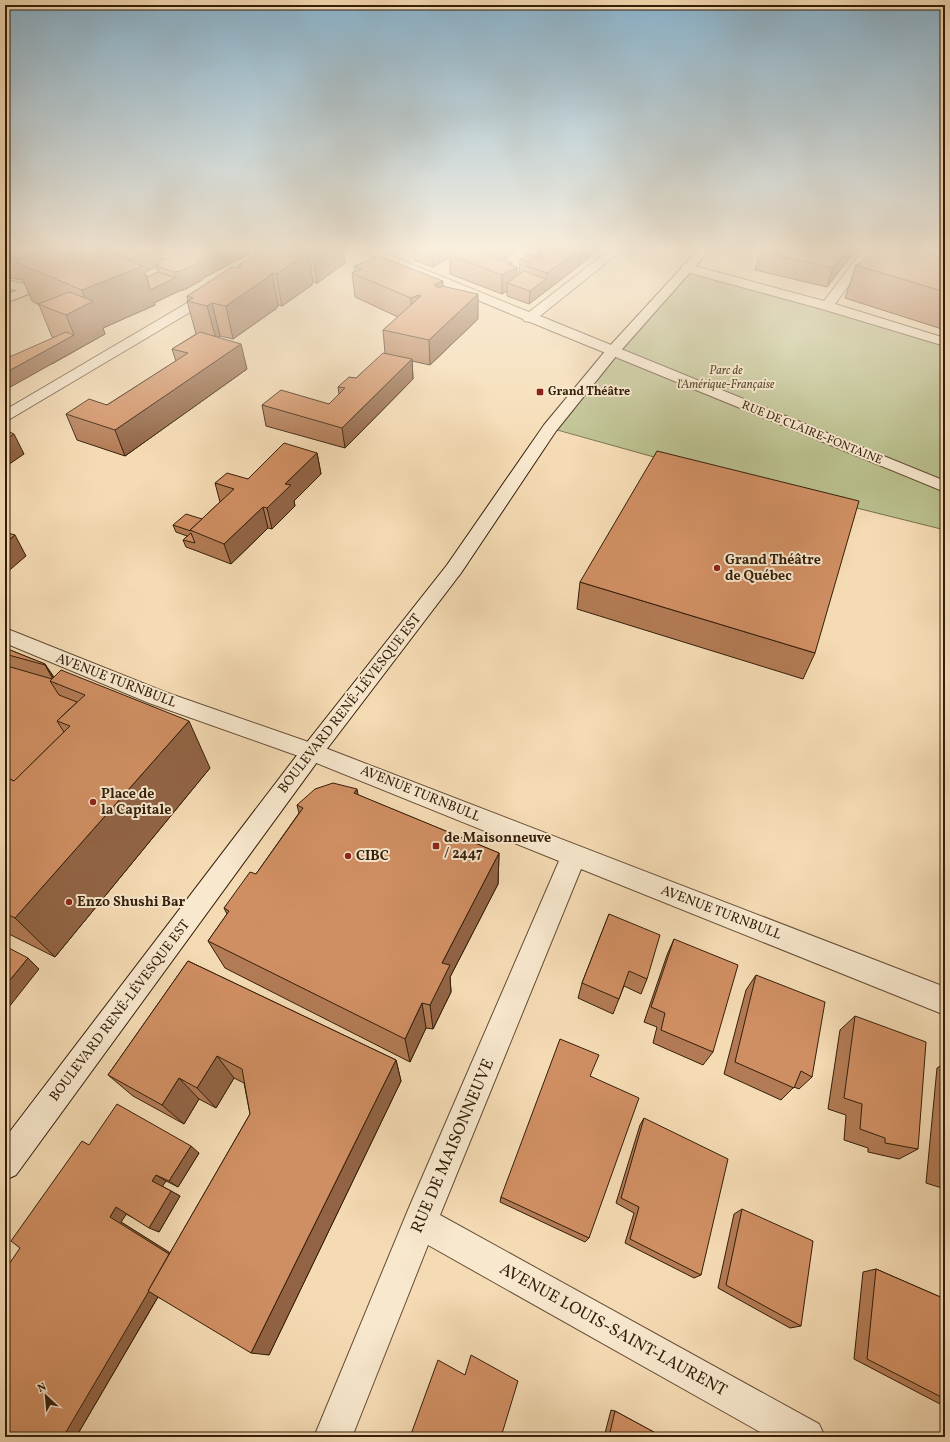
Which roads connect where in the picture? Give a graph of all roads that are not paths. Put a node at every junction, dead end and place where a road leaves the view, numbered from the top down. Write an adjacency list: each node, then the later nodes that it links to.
1 (170, 318): 7 (street)
2 (529, 318): 6 (street, RUE DE CLAIRE-FONTAINE)
3 (642, 318): 6 (street, BOULEVARD RENÉ-LÉVESQUE EST)
4 (867, 318): 5 (street)
5 (945, 342)
6 (612, 352): 8 (street, RUE DE CLAIRE-FONTAINE); 10 (street, BOULEVARD RENÉ-LÉVESQUE EST)
7 (5, 416)
8 (945, 487)
9 (5, 635): 10 (street, AVENUE TURNBULL)
10 (312, 752): 11 (street, AVENUE TURNBULL); 13 (street, BOULEVARD RENÉ-LÉVESQUE EST)
11 (574, 856): 12 (street, AVENUE TURNBULL); 14 (street, RUE DE MAISONNEUVE)
12 (945, 1001)
13 (5, 1164)
14 (420, 1222): 15 (street, RUE DE MAISONNEUVE); 16 (street, AVENUE LOUIS-SAINT-LAURENT)
15 (333, 1437)
16 (806, 1437)

